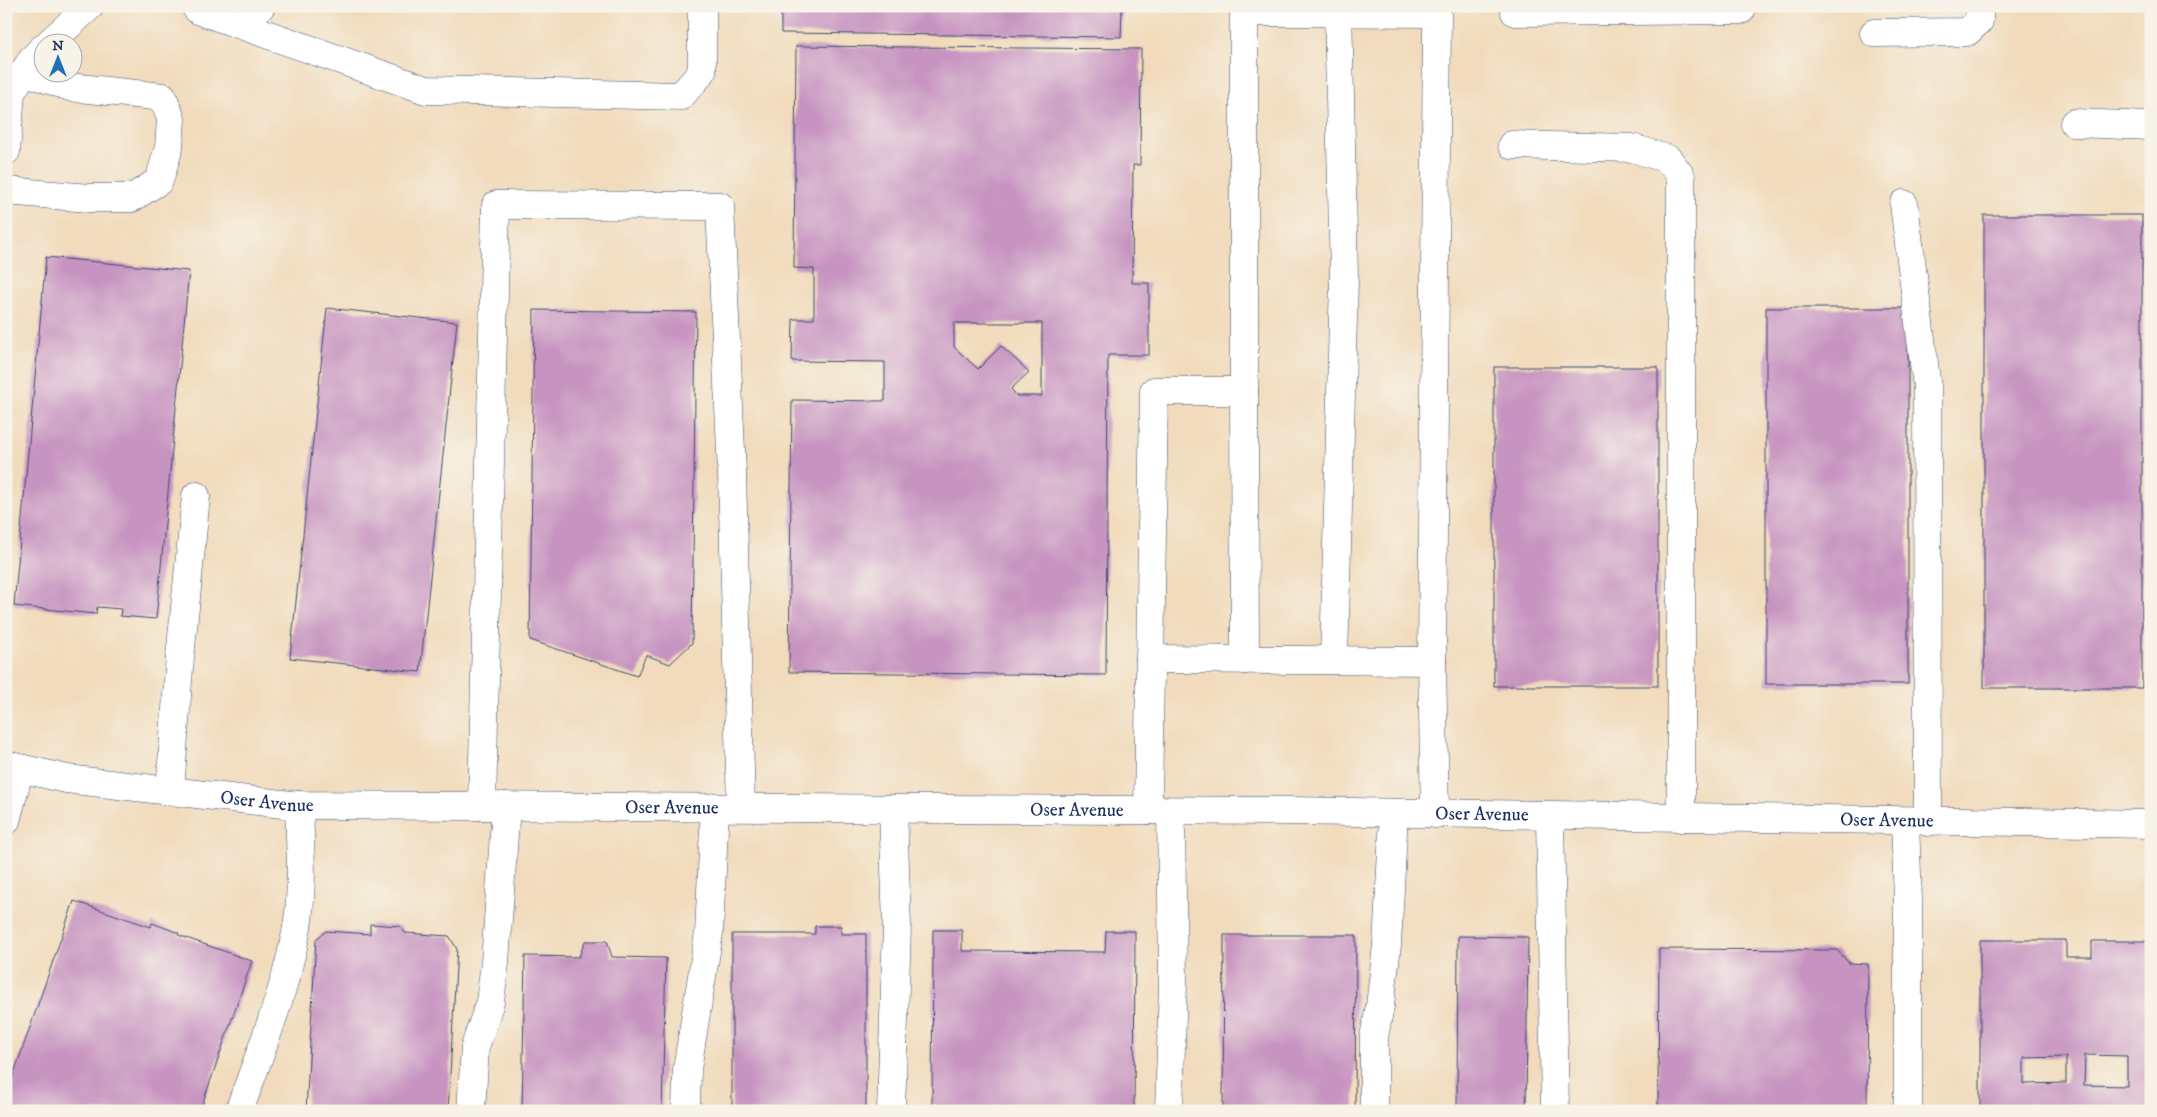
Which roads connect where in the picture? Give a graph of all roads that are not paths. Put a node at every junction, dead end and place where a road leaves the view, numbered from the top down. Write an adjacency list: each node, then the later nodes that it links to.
1 (90, 6): 11 (street)
2 (195, 6): 10 (street)
3 (261, 6): 10 (street)
4 (702, 6): 10 (street)
5 (1515, 6): 6 (street)
6 (1741, 6)
7 (1979, 6): 12 (street)
8 (1244, 9): 9 (street); 21 (street)
9 (1338, 9): 25 (street); 26 (street)
10 (242, 25)
11 (61, 32)
12 (1874, 33)
13 (32, 59): 14 (street)
14 (24, 71): 18 (street); 19 (street)
15 (2074, 123): 16 (street)
16 (2151, 126)
17 (1512, 145): 37 (street)
18 (6, 151)
19 (6, 192)
20 (1904, 204): 39 (street)
21 (1244, 391): 23 (street); 24 (street)
22 (196, 496): 28 (street)
23 (1150, 659): 24 (street); 33 (street)
24 (1245, 660): 25 (street)
25 (1334, 660): 26 (street)
26 (1432, 661): 35 (street)
27 (13, 767): 28 (street, Oser Avenue); 38 (street)
28 (170, 791): 29 (street, Oser Avenue)
29 (299, 804): 30 (street, Oser Avenue); 41 (street)
30 (494, 806): 31 (street, Oser Avenue); 31 (street); 42 (street)
31 (728, 807): 32 (street, Oser Avenue); 43 (street)
32 (893, 808): 33 (street, Oser Avenue); 44 (street)
33 (1159, 811): 34 (street, Oser Avenue); 45 (street)
34 (1394, 813): 35 (street, Oser Avenue); 46 (street)
35 (1435, 814): 36 (street, Oser Avenue)
36 (1550, 816): 37 (street, Oser Avenue); 47 (street)
37 (1681, 818): 39 (street, Oser Avenue)
38 (6, 821)
39 (1916, 822): 40 (street, Oser Avenue); 48 (street)
40 (2151, 824)
41 (239, 1111)
42 (471, 1111)
43 (686, 1111)
44 (892, 1111)
45 (1169, 1111)
46 (1374, 1111)
47 (1555, 1111)
48 (1908, 1111)

